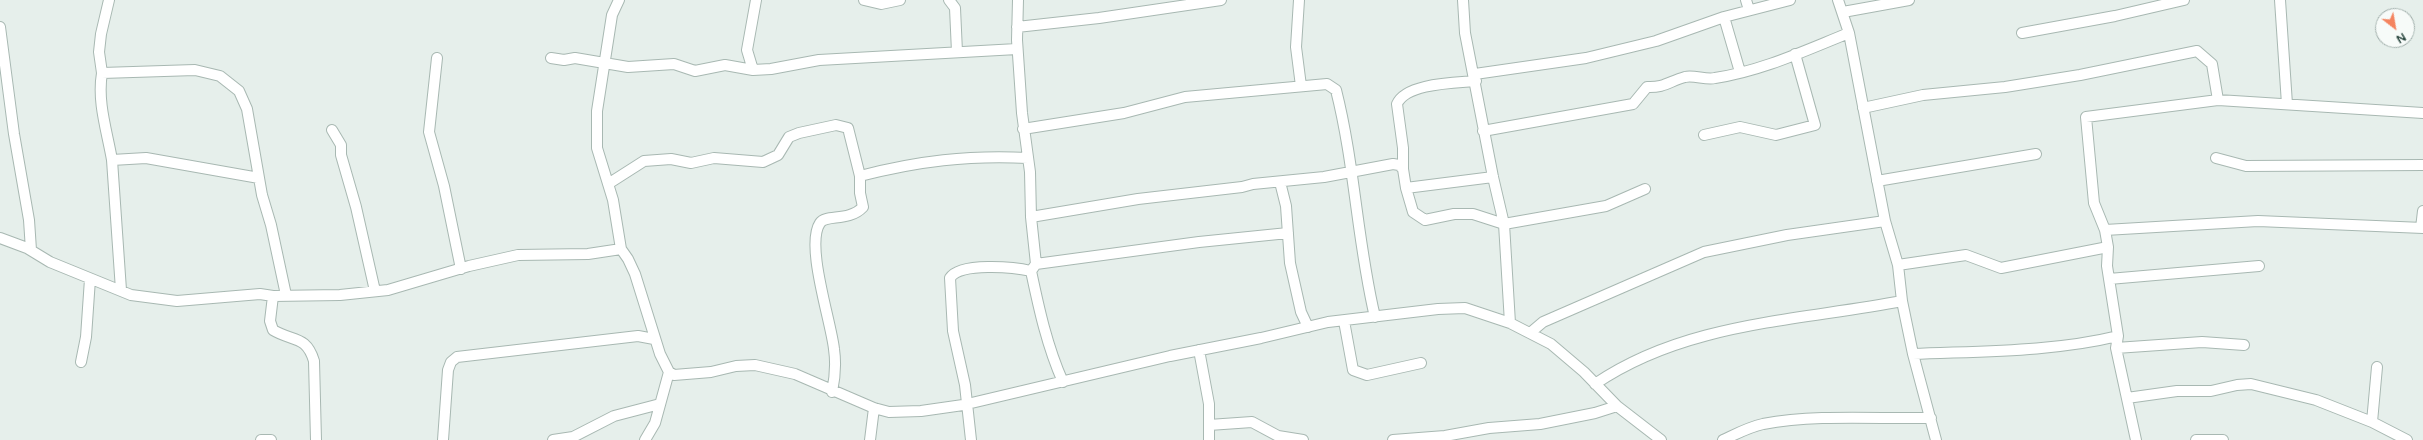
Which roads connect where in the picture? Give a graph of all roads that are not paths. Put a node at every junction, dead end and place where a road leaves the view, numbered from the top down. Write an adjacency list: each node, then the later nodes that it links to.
1 (109, 0): 32 (street)
2 (619, 0): 29 (street)
3 (756, 0): 30 (street)
4 (864, 0): 5 (street)
5 (900, 0)
6 (949, 0): 25 (street)
7 (1018, 0): 21 (street)
8 (1221, 0): 21 (street)
9 (1300, 0): 34 (street)
10 (1463, 0): 33 (street)
11 (1746, 0): 17 (street)
12 (1790, 0): 17 (street)
13 (1838, 0): 18 (street)
14 (1909, 0): 18 (street)
15 (2184, 0): 23 (street)
16 (2280, 0): 36 (street)
17 (1749, 10): 19 (street)
18 (1843, 12): 22 (street)
19 (1724, 17): 31 (street); 33 (street)
20 (0, 27): 68 (street)
21 (1017, 27): 24 (street)
22 (1849, 33): 26 (street); 37 (street)
23 (2022, 33)
24 (1017, 49): 25 (street); 39 (street)
25 (957, 52): 30 (street)
26 (1795, 54): 31 (street); 42 (street)
27 (437, 58): 72 (street)
28 (551, 58): 29 (street)
29 (606, 63): 30 (street); 55 (street)
30 (753, 70)
31 (1740, 72): 41 (street)
32 (102, 73): 46 (street); 52 (street)
33 (1475, 77): 41 (street); 48 (street)
34 (1301, 86): 39 (street); 49 (street)
35 (2218, 100): 36 (street); 37 (street); 63 (street)
36 (2288, 104): 38 (street)
37 (1863, 108): 53 (street)
38 (2423, 113)
39 (1023, 129): 44 (street)
40 (332, 130): 76 (street)
41 (1483, 131): 51 (street)
42 (1704, 135)
43 (2036, 154): 53 (street)
44 (1028, 158): 50 (street); 59 (street)
45 (2216, 158): 47 (street)
46 (112, 160): 52 (street); 75 (street)
47 (2423, 165)
48 (1403, 169): 49 (street); 56 (street)
49 (1353, 171): 54 (street); 80 (street)
50 (860, 176): 55 (street); 97 (street)
51 (1492, 177): 56 (street); 61 (street)
52 (259, 178): 77 (street)
53 (1877, 180): 60 (street)
54 (1280, 182): 59 (street); 64 (street)
55 (608, 184): 67 (street)
56 (1406, 188): 61 (street)
57 (1645, 189): 61 (street)
58 (2423, 211): 62 (street)
59 (1031, 217): 71 (street)
60 (1885, 221): 69 (street); 84 (street)
61 (1504, 224): 82 (street)
62 (2422, 228): 63 (street)
63 (2105, 230): 66 (street)
64 (1288, 233): 71 (street); 83 (street)
65 (0, 238): 68 (street)
66 (2108, 247): 69 (street); 73 (street)
67 (621, 249): 72 (street); 86 (street)
68 (31, 250): 74 (street)
69 (1898, 265): 79 (street)
70 (2259, 266): 73 (street)
71 (1034, 267): 95 (street); 99 (street)
72 (461, 269): 76 (street)
73 (2109, 279): 85 (street)
74 (90, 280): 75 (street); 91 (street)
75 (121, 290): 78 (street)
76 (375, 291): 77 (street)
77 (286, 294): 78 (street)
78 (274, 296): 108 (street)
79 (1902, 301): 90 (street); 96 (street)
80 (1376, 317): 81 (street); 82 (street)
81 (1344, 321): 83 (street); 92 (street)
82 (1510, 323): 84 (street)
83 (1308, 327): 89 (street)
84 (1530, 333): 96 (street)
85 (2118, 336): 88 (street); 90 (street)
86 (654, 339): 94 (street); 109 (street)
87 (2244, 345): 88 (street)
88 (2116, 348): 98 (street)
89 (1199, 350): 95 (street); 105 (street)
90 (1913, 354): 103 (street)
91 (81, 362)
92 (1421, 363)
93 (2377, 367): 104 (street)
94 (669, 372): 97 (street); 100 (street)
95 (1063, 382): 99 (street)
96 (1595, 384): 101 (street)
97 (832, 392): 102 (street)
98 (2128, 398): 104 (street); 120 (street)
99 (968, 403): 102 (street); 113 (street)
100 (660, 404): 110 (street); 111 (street)
101 (1617, 406): 116 (street); 117 (street)
102 (874, 408): 112 (street)
103 (1930, 418): 118 (street); 119 (street)
104 (2372, 422): 123 (street)
105 (1209, 425): 114 (street); 115 (street)
106 (261, 440): 107 (street)
107 (271, 440)
108 (316, 440)
109 (443, 440)
110 (553, 440)
111 (645, 440)
112 (870, 440)
113 (971, 440)
114 (1209, 440)
115 (1303, 440)
116 (1393, 440)
117 (1661, 440)
118 (1723, 440)
119 (1936, 440)
120 (2136, 440)
121 (2196, 440): 122 (street)
122 (2223, 440)
123 (2408, 440)

